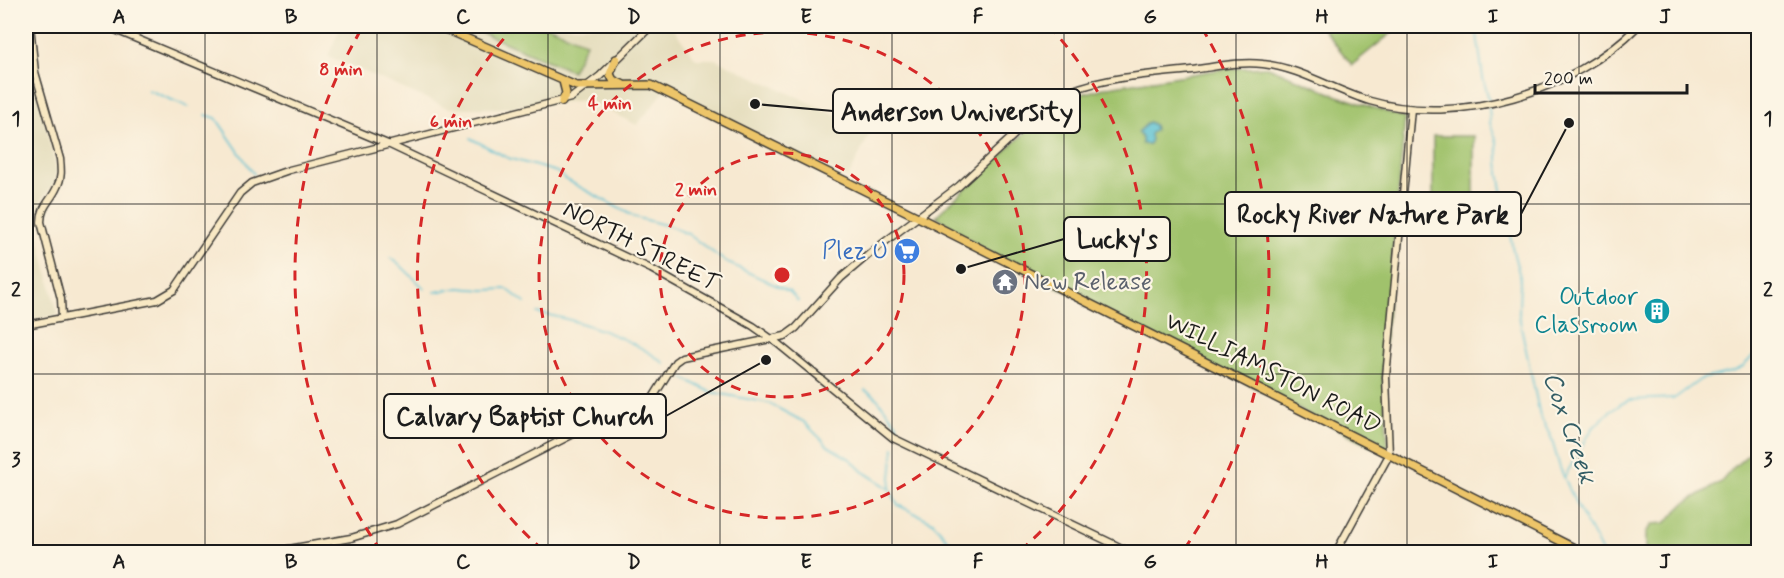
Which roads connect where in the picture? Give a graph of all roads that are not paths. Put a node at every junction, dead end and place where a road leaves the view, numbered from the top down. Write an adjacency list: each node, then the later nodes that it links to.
1 (30, 26): 14 (street)
2 (106, 26): 12 (street, NORTH STREET)
3 (438, 26): 7 (main road, WILLIAMSTON ROAD)
4 (651, 26): 6 (street)
5 (1638, 26): 11 (street)
6 (616, 59): 8 (main road); 9 (street)
7 (563, 81): 9 (main road, WILLIAMSTON ROAD); 10 (main road)
8 (624, 85): 9 (main road, WILLIAMSTON ROAD); 13 (main road, WILLIAMSTON ROAD)
9 (587, 86): 10 (street)
10 (562, 102): 12 (street)
11 (1411, 109): 13 (street); 17 (street)
12 (390, 145): 14 (street); 16 (street, NORTH STREET)
13 (918, 217): 16 (street); 17 (main road, WILLIAMSTON ROAD)
14 (62, 318): 15 (street)
15 (26, 325)
16 (771, 339): 18 (street); 19 (street, NORTH STREET)
17 (1389, 455): 20 (street); 21 (main road, WILLIAMSTON ROAD)
18 (272, 552)
19 (1130, 552)
20 (1336, 552)
21 (1582, 552)

